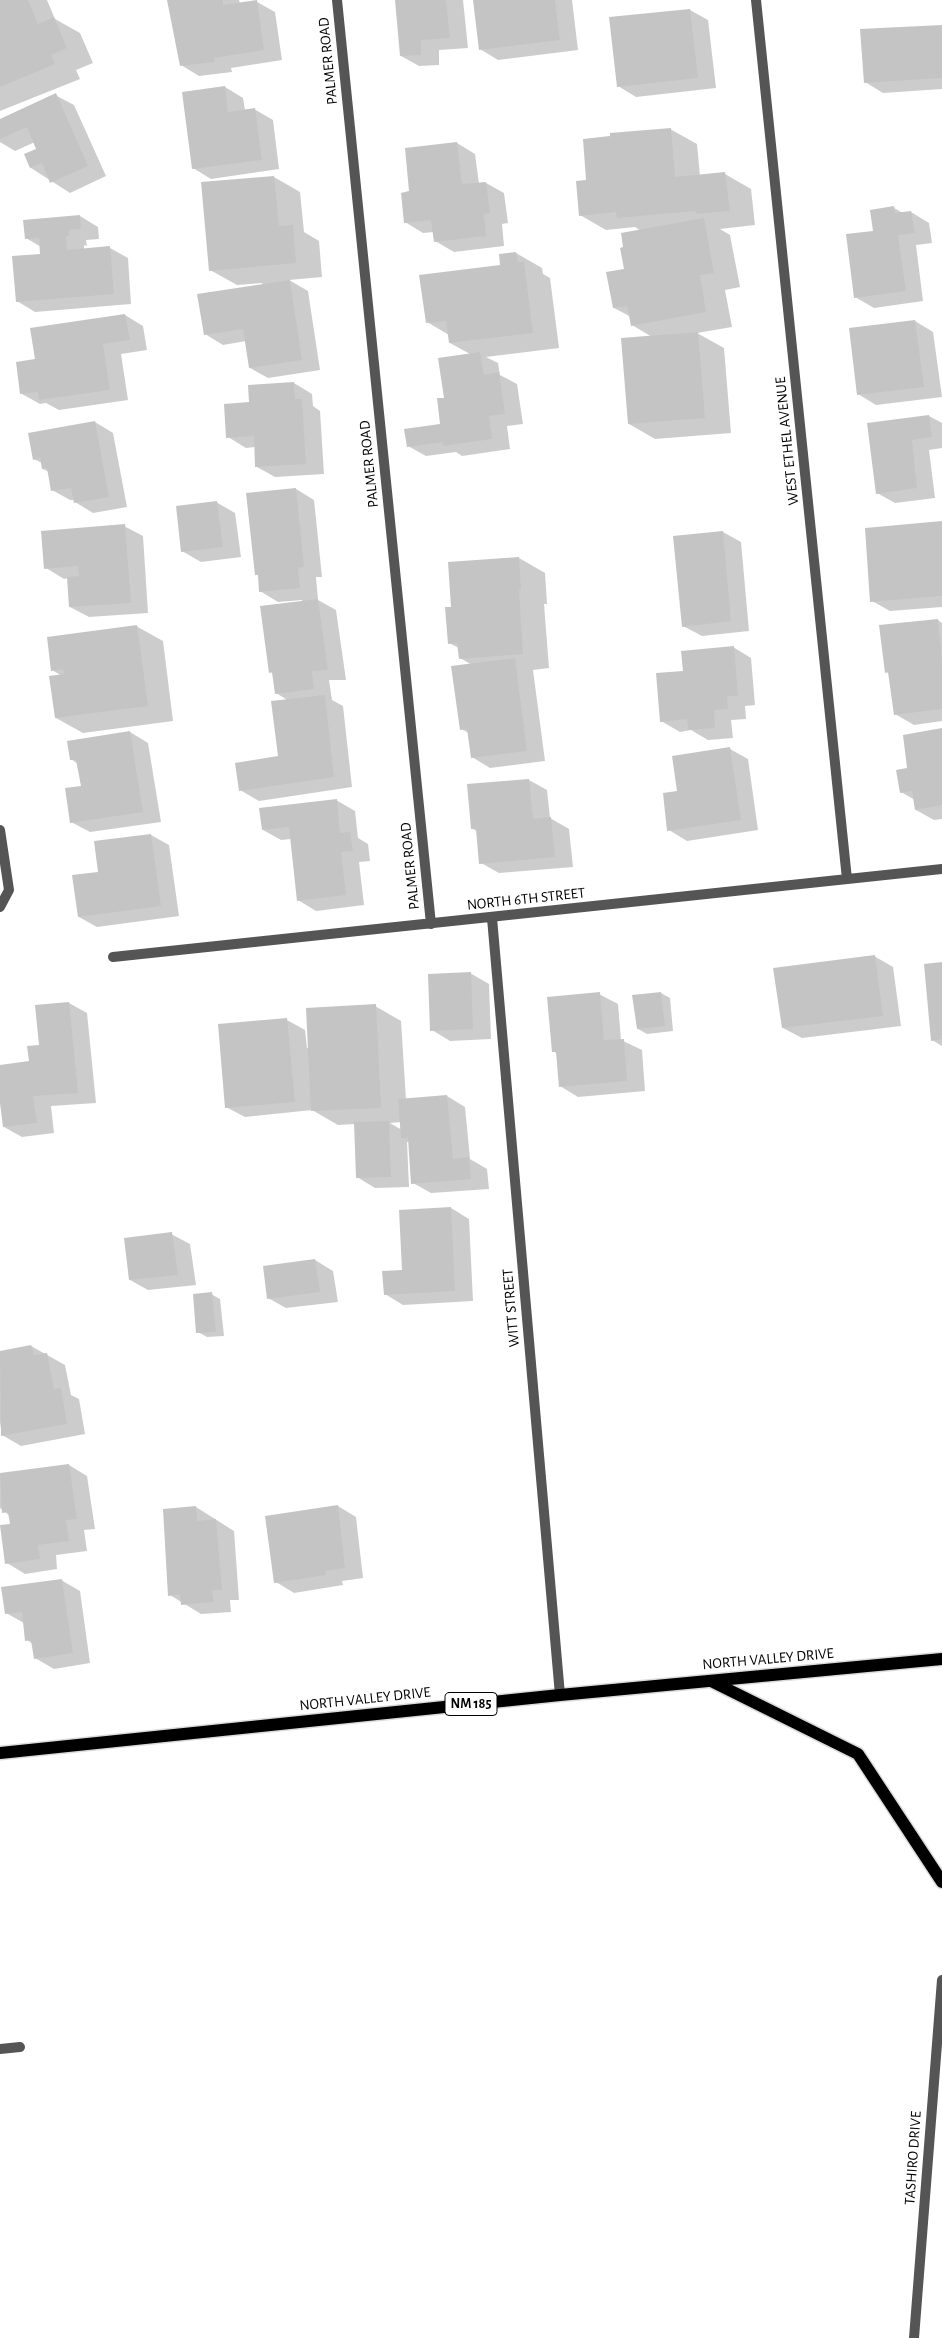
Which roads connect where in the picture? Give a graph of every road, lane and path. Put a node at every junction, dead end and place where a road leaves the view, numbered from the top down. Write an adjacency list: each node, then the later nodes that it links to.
1 (337, 0): 8 (street, PALMER ROAD)
2 (756, 0): 5 (street, WEST ETHEL AVENUE)
3 (0, 830): 6 (street)
4 (942, 869): 5 (street, NORTH 6TH STREET)
5 (847, 878): 7 (street, NORTH 6TH STREET)
6 (0, 907)
7 (492, 918): 8 (street, NORTH 6TH STREET); 12 (street, WITT STREET)
8 (431, 924): 9 (street, NORTH 6TH STREET)
9 (113, 957)
10 (942, 1659): 11 (main road, NORTH VALLEY DRIVE / NM 185)
11 (711, 1680): 12 (main road, NORTH VALLEY DRIVE / NM 185); 14 (main road)
12 (560, 1695): 13 (main road, NORTH VALLEY DRIVE / NM 185)
13 (0, 1753)
14 (942, 1882)
15 (942, 1980): 18 (street, TASHIRO DRIVE)
16 (20, 2047): 17 (street)
17 (0, 2049)
18 (914, 2338)

